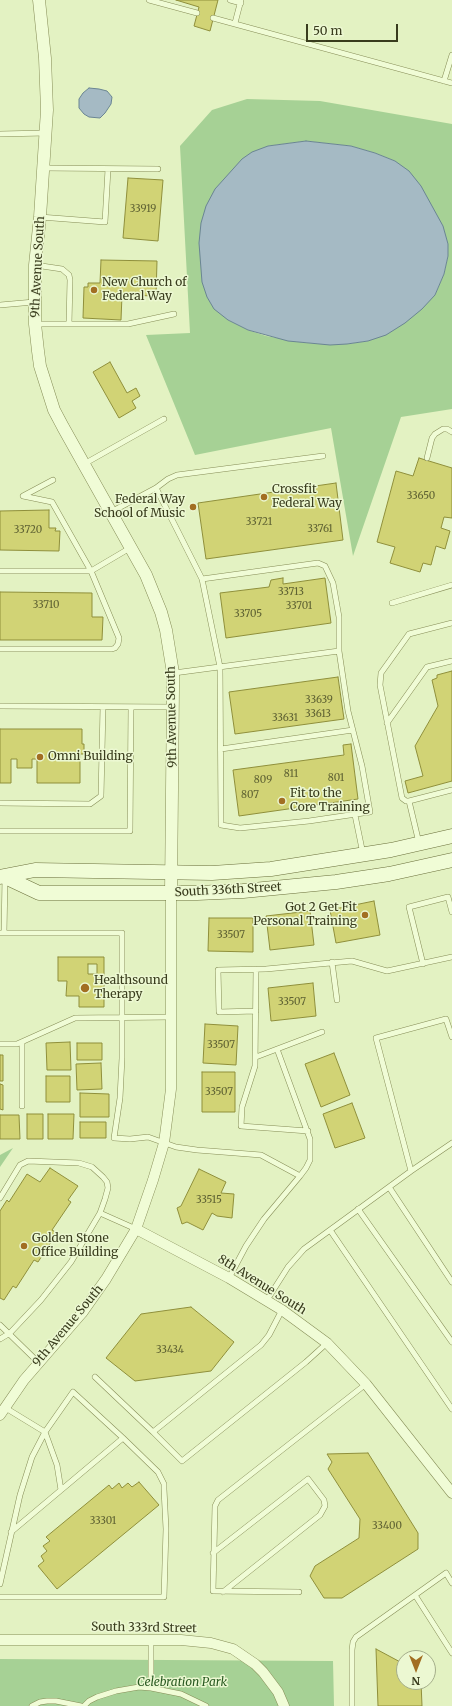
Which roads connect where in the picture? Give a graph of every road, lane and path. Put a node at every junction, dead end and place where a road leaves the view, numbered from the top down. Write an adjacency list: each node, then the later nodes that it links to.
1 (39, 0): 11 (street, 9th Avenue South)
2 (150, 0): 5 (lane)
3 (230, 0): 4 (lane)
4 (241, 2): 7 (lane)
5 (197, 13)
6 (213, 18): 7 (lane)
7 (235, 24): 9 (lane)
8 (452, 54): 9 (lane)
9 (444, 81): 10 (lane)
10 (452, 83)
11 (45, 133): 12 (lane); 13 (street, 9th Avenue South)
12 (0, 134)
13 (43, 168): 14 (lane); 16 (street, 9th Avenue South)
14 (108, 169): 15 (lane); 16 (lane)
15 (158, 169)
16 (40, 217): 17 (street, 9th Avenue South)
17 (35, 265): 18 (street, 9th Avenue South); 22 (lane)
18 (34, 302): 19 (lane); 21 (street, 9th Avenue South)
19 (0, 305)
20 (174, 314): 22 (lane)
21 (35, 324): 22 (lane); 27 (street, 9th Avenue South)
22 (70, 324)
23 (164, 419): 27 (lane)
24 (452, 432): 26 (lane)
25 (323, 456): 29 (lane)
26 (427, 458)
27 (83, 464): 30 (street, 9th Avenue South)
28 (53, 480): 33 (lane)
29 (156, 488): 30 (lane); 34 (lane)
30 (110, 512): 31 (street, 9th Avenue South)
31 (130, 548): 33 (lane); 42 (street, 9th Avenue South)
32 (0, 571): 33 (lane)
33 (91, 571): 38 (lane)
34 (202, 579): 39 (lane); 41 (lane)
35 (452, 585): 36 (lane)
36 (392, 603)
37 (452, 623): 47 (lane)
38 (0, 649)
39 (339, 651): 41 (lane); 48 (lane)
40 (452, 661): 47 (lane)
41 (220, 667): 42 (lane); 49 (lane)
42 (173, 673): 46 (street, 9th Avenue South)
43 (0, 706): 44 (lane)
44 (103, 707): 45 (lane); 52 (lane)
45 (131, 707): 46 (lane); 54 (lane)
46 (174, 708): 59 (street, 9th Avenue South)
47 (387, 723): 51 (lane)
48 (353, 730): 49 (lane); 53 (lane)
49 (221, 749): 53 (lane)
50 (452, 790): 51 (lane)
51 (409, 801): 56 (lane)
52 (0, 803)
53 (355, 815): 57 (lane)
54 (0, 832)
55 (452, 836): 56 (main road, South 336th Street)
56 (419, 844): 57 (main road, South 336th Street)
57 (363, 855): 59 (main road, South 336th Street)
58 (452, 860): 61 (main road, South 336th Street)
59 (172, 872): 60 (main road, South 336th Street); 61 (street, 9th Avenue South)
60 (3, 877): 61 (main road, South 336th Street); 63 (lane)
61 (171, 893): 71 (street, 9th Avenue South)
62 (452, 912): 66 (lane)
63 (2, 933): 70 (lane)
64 (452, 957): 66 (lane)
65 (332, 962): 66 (lane); 67 (lane); 68 (lane)
66 (423, 964)
67 (256, 969): 69 (lane); 69 (lane)
68 (337, 1000)
69 (256, 1011): 77 (lane)
70 (122, 1017): 71 (lane); 74 (lane); 80 (lane)
71 (172, 1017): 80 (street, 9th Avenue South)
72 (322, 1032): 76 (lane)
73 (452, 1037): 82 (lane)
74 (22, 1042): 75 (lane); 78 (lane)
75 (0, 1044)
76 (277, 1049): 77 (lane); 79 (lane)
77 (256, 1057): 79 (lane)
78 (22, 1106)
79 (308, 1131): 83 (lane)
80 (164, 1143): 83 (lane); 88 (street, 9th Avenue South)
81 (452, 1143): 82 (lane)
82 (411, 1171): 84 (lane)
83 (300, 1176): 90 (lane)
84 (388, 1187): 86 (lane); 91 (lane)
85 (0, 1198): 87 (lane)
86 (358, 1209): 89 (lane); 97 (lane)
87 (100, 1213): 88 (lane); 95 (lane)
88 (136, 1229): 90 (street, 8th Avenue South); 99 (street, 9th Avenue South)
89 (330, 1230): 92 (lane); 102 (lane)
90 (229, 1278): 92 (street, 8th Avenue South)
91 (452, 1282)
92 (267, 1300): 93 (street, 8th Avenue South)
93 (282, 1310): 98 (street, 8th Avenue South); 105 (lane)
94 (0, 1325): 95 (lane)
95 (10, 1333): 96 (lane); 99 (lane)
96 (0, 1339)
97 (452, 1342)
98 (327, 1343): 101 (street, 8th Avenue South); 105 (lane)
99 (38, 1362): 103 (street, 9th Avenue South)
100 (95, 1376): 105 (lane)
101 (366, 1384): 108 (street, 8th Avenue South); 110 (lane)
102 (452, 1409)
103 (2, 1411): 104 (lane)
104 (45, 1432): 106 (lane); 107 (lane); 109 (lane)
105 (153, 1432)
106 (123, 1438): 107 (lane); 116 (lane)
107 (61, 1490): 109 (lane)
108 (452, 1493)
109 (11, 1532): 112 (lane)
110 (213, 1553): 113 (lane); 113 (lane)
111 (452, 1583): 115 (lane)
112 (0, 1584)
113 (223, 1592): 114 (lane)
114 (299, 1592)
115 (415, 1595): 119 (lane); 126 (lane)
116 (0, 1597)
117 (0, 1640): 118 (street, South 333rd Street)
118 (151, 1640): 120 (lane); 125 (street, South 333rd Street)
119 (452, 1653)
120 (151, 1688): 123 (lane); 124 (lane)
121 (32, 1706): 122 (lane)
122 (81, 1706)
123 (84, 1706)
124 (206, 1706)
125 (284, 1706)
126 (352, 1706)

